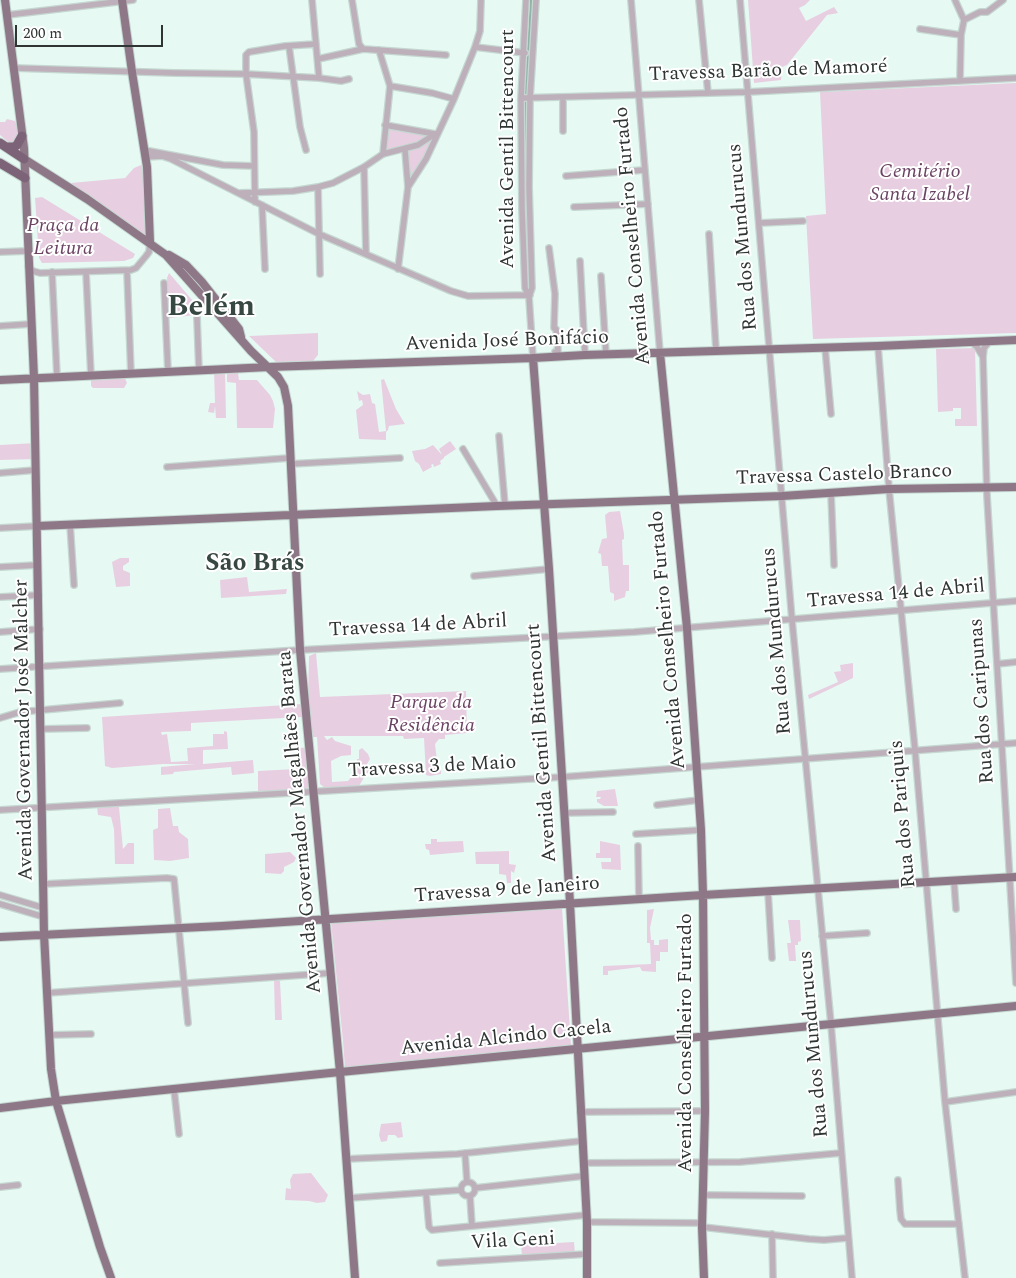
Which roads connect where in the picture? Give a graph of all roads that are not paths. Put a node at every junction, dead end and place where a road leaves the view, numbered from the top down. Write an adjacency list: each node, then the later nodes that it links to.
1 (5, 0): 14 (main road, Avenida Governador José Malcher)
2 (134, 0): 13 (street)
3 (312, 0): 18 (street)
4 (352, 0): 20 (street)
5 (481, 0): 21 (street)
6 (526, 0): 23 (street, Avenida Gentil Bittencourt)
7 (536, 0): 38 (street, Avenida Gentil Bittencourt)
8 (631, 0): 37 (street, Avenida Conselheiro Furtado)
9 (699, 0): 36 (street)
10 (740, 0): 35 (street, Rua dos Mundurucus)
11 (955, 0): 15 (street)
12 (1003, 0): 15 (street)
13 (122, 1): 14 (street); 27 (main road)
14 (7, 15): 26 (main road, Avenida Governador José Malcher)
15 (964, 20): 17 (street)
16 (920, 29): 17 (street)
17 (962, 35): 33 (street)
18 (316, 44): 19 (street); 25 (street)
19 (289, 46): 28 (street); 29 (street)
20 (361, 46): 22 (street); 25 (street)
21 (475, 47): 23 (street); 40 (street)
22 (379, 50): 24 (street); 34 (street)
23 (525, 53): 38 (street, Avenida Gentil Bittencourt)
24 (446, 55)
25 (318, 60): 30 (street)
26 (14, 68): 27 (street); 44 (main road, Avenida Governador José Malcher)
27 (132, 72): 28 (street); 48 (main road)
28 (246, 74): 29 (street); 54 (street)
29 (293, 77): 30 (street); 46 (street)
30 (319, 78): 32 (street)
31 (1016, 78): 33 (street, Travessa Barão de Mamoré)
32 (349, 79)
33 (960, 80): 35 (street, Travessa Barão de Mamoré)
34 (390, 86): 40 (street); 41 (street)
35 (748, 92): 36 (street, Travessa Barão de Mamoré); 67 (street, Rua dos Mundurucus)
36 (708, 93): 37 (street, Travessa Barão de Mamoré)
37 (639, 94): 39 (street, Travessa Barão de Mamoré); 56 (street, Avenida Conselheiro Furtado)
38 (525, 98): 39 (street, Travessa Barão de Mamoré); 85 (street, Avenida Gentil Bittencourt)
39 (563, 98): 42 (street)
40 (454, 99): 43 (street)
41 (385, 125): 43 (street); 49 (street)
42 (563, 131)
43 (436, 134): 47 (street); 60 (street)
44 (22, 136): 45 (highway); 51 (main road, Avenida Governador José Malcher)
45 (3, 145): 51 (highway)
46 (306, 150)
47 (405, 150): 49 (street); 60 (street)
48 (145, 153): 50 (street); 53 (street); 70 (main road)
49 (383, 154): 55 (street)
50 (186, 157): 53 (street); 54 (street)
51 (24, 159): 57 (main road, Avenida Governador José Malcher); 70 (main road, Avenida Governador Magalhães Barata)
52 (0, 162): 57 (highway)
53 (183, 166): 61 (street)
54 (254, 166): 62 (street)
55 (364, 167): 59 (street); 74 (street)
56 (644, 170): 58 (street); 64 (street, Avenida Conselheiro Furtado)
57 (25, 175): 72 (main road, Avenida Governador José Malcher)
58 (566, 176)
59 (318, 187): 62 (street); 68 (street)
60 (408, 187): 78 (street)
61 (238, 193): 62 (street); 63 (street)
62 (255, 193): 63 (street)
63 (259, 204): 68 (street); 77 (street)
64 (648, 204): 65 (street); 96 (street, Avenida Conselheiro Furtado)
65 (574, 208)
66 (803, 221): 67 (street)
67 (760, 223): 94 (street, Rua dos Mundurucus)
68 (319, 234): 74 (street); 82 (street)
69 (709, 234): 95 (street)
70 (150, 242): 79 (street); 102 (main road, Avenida Governador Magalhães Barata)
71 (549, 248): 99 (street)
72 (27, 251): 73 (street); 76 (main road, Avenida Governador José Malcher)
73 (0, 252)
74 (366, 254): 78 (street)
75 (580, 261): 98 (street)
76 (28, 266): 80 (street); 87 (main road, Avenida Governador José Malcher)
77 (265, 269)
78 (398, 269): 85 (street)
79 (127, 271): 81 (street); 105 (street)
80 (52, 272): 81 (street); 107 (street)
81 (86, 272): 106 (street)
82 (320, 274)
83 (601, 276): 97 (street)
84 (164, 283): 104 (street)
85 (529, 296): 101 (street, Avenida Gentil Bittencourt)
86 (198, 318): 103 (street)
87 (31, 324): 88 (street); 108 (main road, Avenida Governador José Malcher)
88 (0, 326)
89 (1016, 340): 90 (main road, Avenida José Bonifácio)
90 (990, 341): 91 (main road, Avenida José Bonifácio); 100 (street, Rua dos Caripunas)
91 (971, 342): 92 (main road, Avenida José Bonifácio); 100 (street)
92 (878, 346): 93 (main road, Avenida José Bonifácio); 120 (street, Rua dos Pariquis)
93 (825, 347): 94 (main road, Avenida José Bonifácio); 110 (street)
94 (771, 348): 95 (main road, Avenida José Bonifácio); 122 (street, Rua dos Mundurucus)
95 (716, 350): 96 (main road, Avenida José Bonifácio)
96 (660, 353): 97 (main road, Avenida José Bonifácio); 123 (main road, Avenida Conselheiro Furtado)
97 (606, 354): 98 (main road, Avenida José Bonifácio)
98 (585, 355): 99 (main road, Avenida José Bonifácio)
99 (555, 357): 101 (main road, Avenida José Bonifácio)
100 (983, 357): 119 (street, Rua dos Caripunas)
101 (533, 358): 102 (main road, Avenida José Bonifácio); 124 (main road, Avenida Gentil Bittencourt)
102 (269, 367): 103 (main road, Avenida José Bonifácio); 114 (main road, Avenida Governador Magalhães Barata)
103 (199, 371): 104 (main road, Avenida José Bonifácio)
104 (168, 372): 105 (main road, Avenida José Bonifácio)
105 (131, 374): 106 (main road, Avenida José Bonifácio)
106 (91, 376): 107 (main road, Avenida José Bonifácio)
107 (57, 377): 108 (main road, Avenida José Bonifácio)
108 (34, 378): 109 (main road, Avenida José Bonifácio); 116 (main road, Avenida Governador José Malcher)
109 (0, 380)
110 (831, 414)
111 (499, 436): 125 (street)
112 (463, 449): 125 (street)
113 (400, 458): 114 (street)
114 (290, 461): 115 (street); 126 (main road, Avenida Governador Magalhães Barata)
115 (167, 467)
116 (36, 470): 117 (street); 128 (main road, Avenida Governador José Malcher)
117 (0, 473)
118 (1016, 487): 119 (main road, Travessa Castelo Branco)
119 (987, 488): 120 (main road, Travessa Castelo Branco); 139 (street, Rua dos Caripunas)
120 (889, 489): 121 (main road, Travessa Castelo Branco); 140 (street, Rua dos Pariquis)
121 (831, 493): 122 (main road, Travessa Castelo Branco); 131 (street)
122 (782, 496): 123 (main road, Travessa Castelo Branco); 141 (street, Rua dos Mundurucus)
123 (674, 500): 124 (main road, Travessa Castelo Branco); 142 (main road, Avenida Conselheiro Furtado)
124 (544, 504): 125 (main road, Travessa Castelo Branco); 133 (main road, Avenida Gentil Bittencourt)
125 (501, 506): 126 (main road, Travessa Castelo Branco)
126 (292, 515): 127 (main road, Travessa Castelo Branco); 146 (main road, Avenida Governador Magalhães Barata)
127 (70, 524): 128 (main road, Travessa Castelo Branco); 135 (street)
128 (38, 526): 129 (street); 130 (main road, Avenida Governador José Malcher)
129 (0, 528)
130 (38, 565): 132 (street); 136 (main road, Avenida Governador José Malcher)
131 (834, 565)
132 (0, 567)
133 (549, 569): 134 (street); 145 (main road, Avenida Gentil Bittencourt)
134 (474, 576)
135 (74, 585)
136 (39, 595): 137 (street); 143 (main road, Avenida Governador José Malcher)
137 (0, 597)
138 (1016, 601): 139 (street, Travessa 14 de Abril)
139 (993, 603): 140 (street, Travessa 14 de Abril); 148 (street, Rua dos Caripunas)
140 (900, 611): 141 (street, Travessa 14 de Abril); 158 (street, Rua dos Pariquis)
141 (792, 620): 142 (street, Travessa 14 de Abril); 159 (street, Rua dos Mundurucus)
142 (687, 628): 145 (street, Travessa 14 de Abril); 160 (main road, Avenida Conselheiro Furtado)
143 (40, 629): 144 (street); 149 (main road, Avenida Governador José Malcher)
144 (0, 632)
145 (553, 636): 146 (street, Travessa 14 de Abril); 161 (main road, Avenida Gentil Bittencourt)
146 (300, 650): 149 (street, Travessa 14 de Abril); 162 (main road, Avenida Governador Magalhães Barata)
147 (1016, 662): 148 (street)
148 (997, 664): 157 (street, Rua dos Caripunas)
149 (40, 667): 150 (street, Travessa 14 de Abril); 152 (main road, Avenida Governador José Malcher)
150 (0, 669)
151 (120, 703): 152 (street)
152 (40, 710): 153 (street); 155 (main road, Avenida Governador José Malcher)
153 (0, 718)
154 (87, 728): 155 (street)
155 (41, 729): 165 (main road, Avenida Governador José Malcher)
156 (1016, 743): 157 (street, Travessa 3 de Maio)
157 (1003, 744): 158 (street, Travessa 3 de Maio); 172 (street, Rua dos Caripunas)
158 (915, 750): 159 (street, Travessa 3 de Maio); 174 (street, Rua dos Pariquis)
159 (805, 759): 160 (street, Travessa 3 de Maio); 176 (street, Rua dos Mundurucus)
160 (697, 767): 161 (street, Travessa 3 de Maio); 163 (main road, Avenida Conselheiro Furtado)
161 (562, 777): 162 (street, Travessa 3 de Maio); 168 (main road, Avenida Gentil Bittencourt)
162 (314, 792): 165 (street, Travessa 3 de Maio); 186 (main road, Avenida Governador Magalhães Barata)
163 (699, 800): 164 (street); 169 (main road, Avenida Conselheiro Furtado)
164 (657, 805)
165 (42, 808): 166 (street, Travessa 3 de Maio); 175 (main road, Avenida Governador José Malcher)
166 (0, 810)
167 (613, 812): 168 (street)
168 (564, 813): 181 (main road, Avenida Gentil Bittencourt)
169 (701, 830): 170 (street); 179 (main road, Avenida Conselheiro Furtado)
170 (636, 834)
171 (638, 846): 180 (street)
172 (1013, 878): 173 (main road, Travessa 9 de Janeiro); 195 (street, Rua dos Caripunas)
173 (954, 881): 174 (main road, Travessa 9 de Janeiro); 184 (street)
174 (926, 883): 176 (main road, Travessa 9 de Janeiro); 198 (street, Rua dos Pariquis)
175 (44, 884): 183 (main road, Avenida Governador José Malcher); 187 (street)
176 (817, 889): 177 (main road, Travessa 9 de Janeiro); 190 (street, Rua dos Mundurucus)
177 (768, 892): 179 (main road, Travessa 9 de Janeiro); 192 (street)
178 (0, 895): 183 (street)
179 (703, 895): 180 (main road, Travessa 9 de Janeiro); 203 (main road, Avenida Conselheiro Furtado)
180 (639, 899): 181 (main road, Travessa 9 de Janeiro)
181 (570, 903): 186 (main road, Travessa 9 de Janeiro); 204 (main road, Avenida Gentil Bittencourt)
182 (0, 904): 185 (street)
183 (44, 908): 185 (main road, Avenida Governador José Malcher)
184 (956, 909)
185 (44, 917): 189 (main road, Avenida Governador José Malcher)
186 (326, 919): 187 (main road, Travessa 9 de Janeiro); 193 (main road, Avenida Governador Magalhães Barata)
187 (180, 928): 189 (main road, Travessa 9 de Janeiro); 194 (street)
188 (867, 933): 190 (street)
189 (44, 934): 191 (main road, Travessa 9 de Janeiro); 196 (main road, Avenida Governador José Malcher)
190 (822, 936): 200 (street, Rua dos Mundurucus)
191 (0, 937)
192 (772, 958)
193 (331, 973): 194 (street); 205 (main road, Avenida Governador Magalhães Barata)
194 (185, 982): 196 (street); 199 (street)
195 (1016, 983)
196 (47, 993): 202 (main road, Avenida Governador José Malcher)
197 (1016, 1006): 198 (main road, Avenida Alcindo Cacela)
198 (937, 1013): 200 (main road, Avenida Alcindo Cacela); 209 (street, Rua dos Pariquis)
199 (188, 1023)
200 (830, 1024): 203 (main road, Avenida Alcindo Cacela); 215 (street, Rua dos Mundurucus)
201 (91, 1034): 202 (street)
202 (50, 1035): 208 (main road, Avenida Governador José Malcher)
203 (704, 1036): 204 (main road, Avenida Alcindo Cacela); 211 (main road, Avenida Conselheiro Furtado)
204 (577, 1049): 205 (main road, Avenida Alcindo Cacela); 212 (main road, Avenida Gentil Bittencourt)
205 (340, 1072): 206 (main road, Avenida Alcindo Cacela); 217 (main road, Avenida Governador Magalhães Barata)
206 (174, 1089): 208 (main road, Avenida Alcindo Cacela); 213 (street)
207 (1016, 1092): 209 (street)
208 (56, 1101): 210 (main road, Avenida Alcindo Cacela); 240 (main road, Avenida Governador José Malcher)
209 (945, 1102): 233 (street, Rua dos Pariquis)
210 (0, 1108)
211 (705, 1111): 212 (street); 218 (main road, Avenida Conselheiro Furtado)
212 (580, 1112): 214 (main road, Avenida Gentil Bittencourt)
213 (179, 1134)
214 (582, 1141): 216 (street); 219 (main road, Avenida Gentil Bittencourt)
215 (841, 1152): 218 (street); 237 (street, Rua dos Mundurucus)
216 (465, 1153): 217 (street); 222 (street)
217 (346, 1159): 231 (main road, Avenida Governador Magalhães Barata)
218 (704, 1161): 219 (street); 228 (main road, Avenida Conselheiro Furtado)
219 (583, 1163): 220 (main road, Avenida Gentil Bittencourt)
220 (584, 1176): 225 (street); 232 (main road, Avenida Gentil Bittencourt)
221 (898, 1180): 233 (street)
222 (467, 1182): 225 (street); 226 (street)
223 (18, 1185): 224 (street)
224 (0, 1187)
225 (475, 1188): 229 (street)
226 (461, 1190): 227 (street); 229 (street)
227 (426, 1193): 231 (street); 235 (street)
228 (703, 1195): 230 (street); 234 (main road, Avenida Conselheiro Furtado)
229 (470, 1196): 235 (street)
230 (802, 1196)
231 (349, 1198): 241 (main road, Avenida Governador Magalhães Barata)
232 (586, 1219): 234 (street); 235 (street); 238 (main road, Avenida Gentil Bittencourt)
233 (959, 1224): 246 (street, Rua dos Pariquis)
234 (702, 1225): 236 (street); 243 (main road, Avenida Conselheiro Furtado)
235 (472, 1226)
236 (772, 1234): 237 (street); 244 (street)
237 (847, 1238): 245 (street, Rua dos Mundurucus)
238 (588, 1254): 239 (street, Vila Geni); 242 (main road, Avenida Gentil Bittencourt)
239 (440, 1263)
240 (111, 1278)
241 (355, 1278)
242 (588, 1278)
243 (704, 1278)
244 (773, 1278)
245 (852, 1278)
246 (965, 1278)

